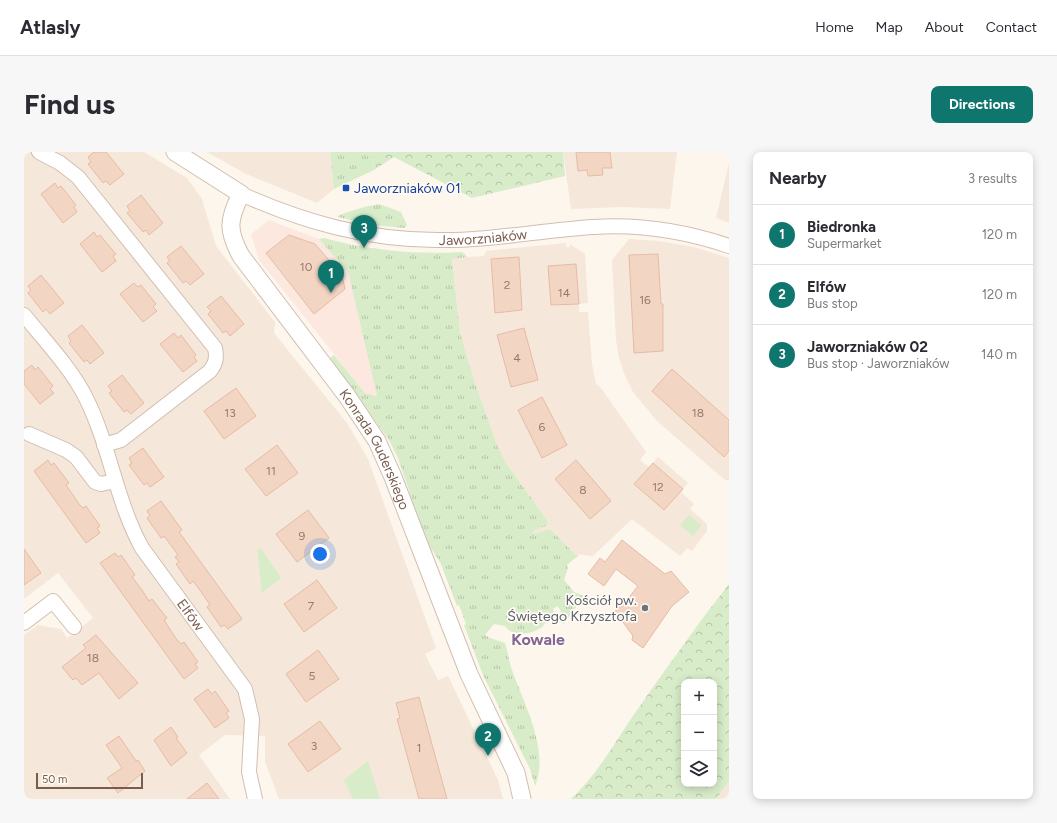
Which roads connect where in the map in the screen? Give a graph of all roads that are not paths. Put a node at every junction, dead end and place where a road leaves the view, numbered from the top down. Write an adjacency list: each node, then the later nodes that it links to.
1 (39, 152): 7 (street)
2 (175, 152): 3 (street)
3 (241, 194): 4 (street, Jaworzniaków); 12 (street, Konrada Guderskiego)
4 (729, 246)
5 (24, 315): 7 (street, Elfów)
6 (28, 434): 8 (street)
7 (104, 445): 8 (street, Elfów)
8 (115, 481): 11 (street, Elfów)
9 (24, 623): 10 (street)
10 (74, 627)
11 (255, 799)
12 (522, 799)

